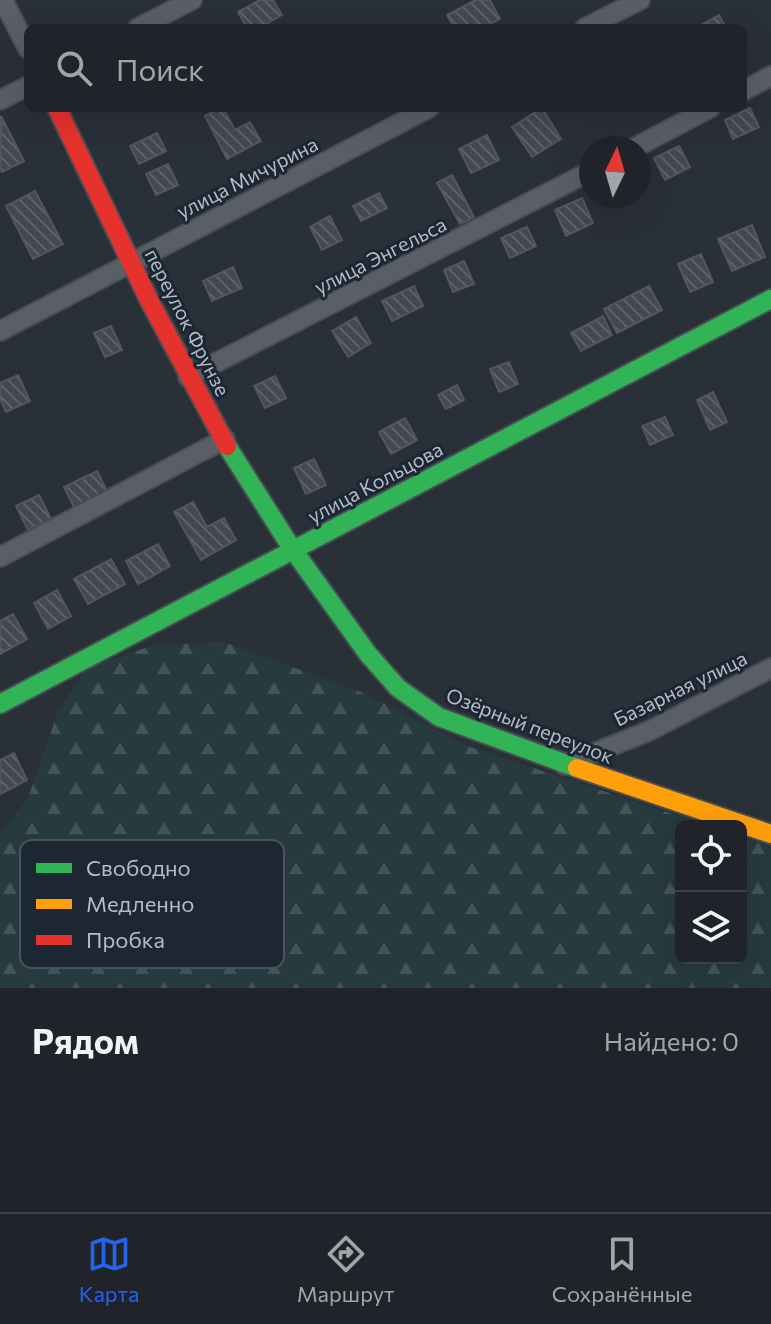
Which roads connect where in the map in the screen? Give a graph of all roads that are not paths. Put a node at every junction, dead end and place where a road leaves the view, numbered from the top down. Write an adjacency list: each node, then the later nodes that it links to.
1 (3, 0): 6 (street)
2 (192, 0): 4 (street)
3 (640, 0): 5 (street)
4 (146, 24)
5 (593, 24)
6 (24, 41)
7 (771, 76): 9 (street)
8 (24, 88): 10 (street)
9 (747, 89)
10 (0, 100)
11 (59, 112): 16 (street, переулок Фрунзе)
12 (421, 112): 16 (street, улица Мичурина)
13 (702, 112): 14 (street)
14 (651, 139)
15 (579, 177): 19 (street, улица Энгельса)
16 (132, 261): 18 (street, улица Мичурина); 19 (street, переулок Фрунзе)
17 (771, 299): 21 (street, улица Кольцова)
18 (0, 331)
19 (188, 377): 20 (street, переулок Фрунзе)
20 (225, 439): 21 (street, переулок Фрунзе); 22 (street)
21 (291, 550): 24 (street, улица Кольцова); 25 (street, Озёрный переулок)
22 (0, 557)
23 (771, 668): 25 (street, Базарная улица)
24 (0, 704)
25 (563, 765): 26 (street, Озёрный переулок)
26 (771, 834)

